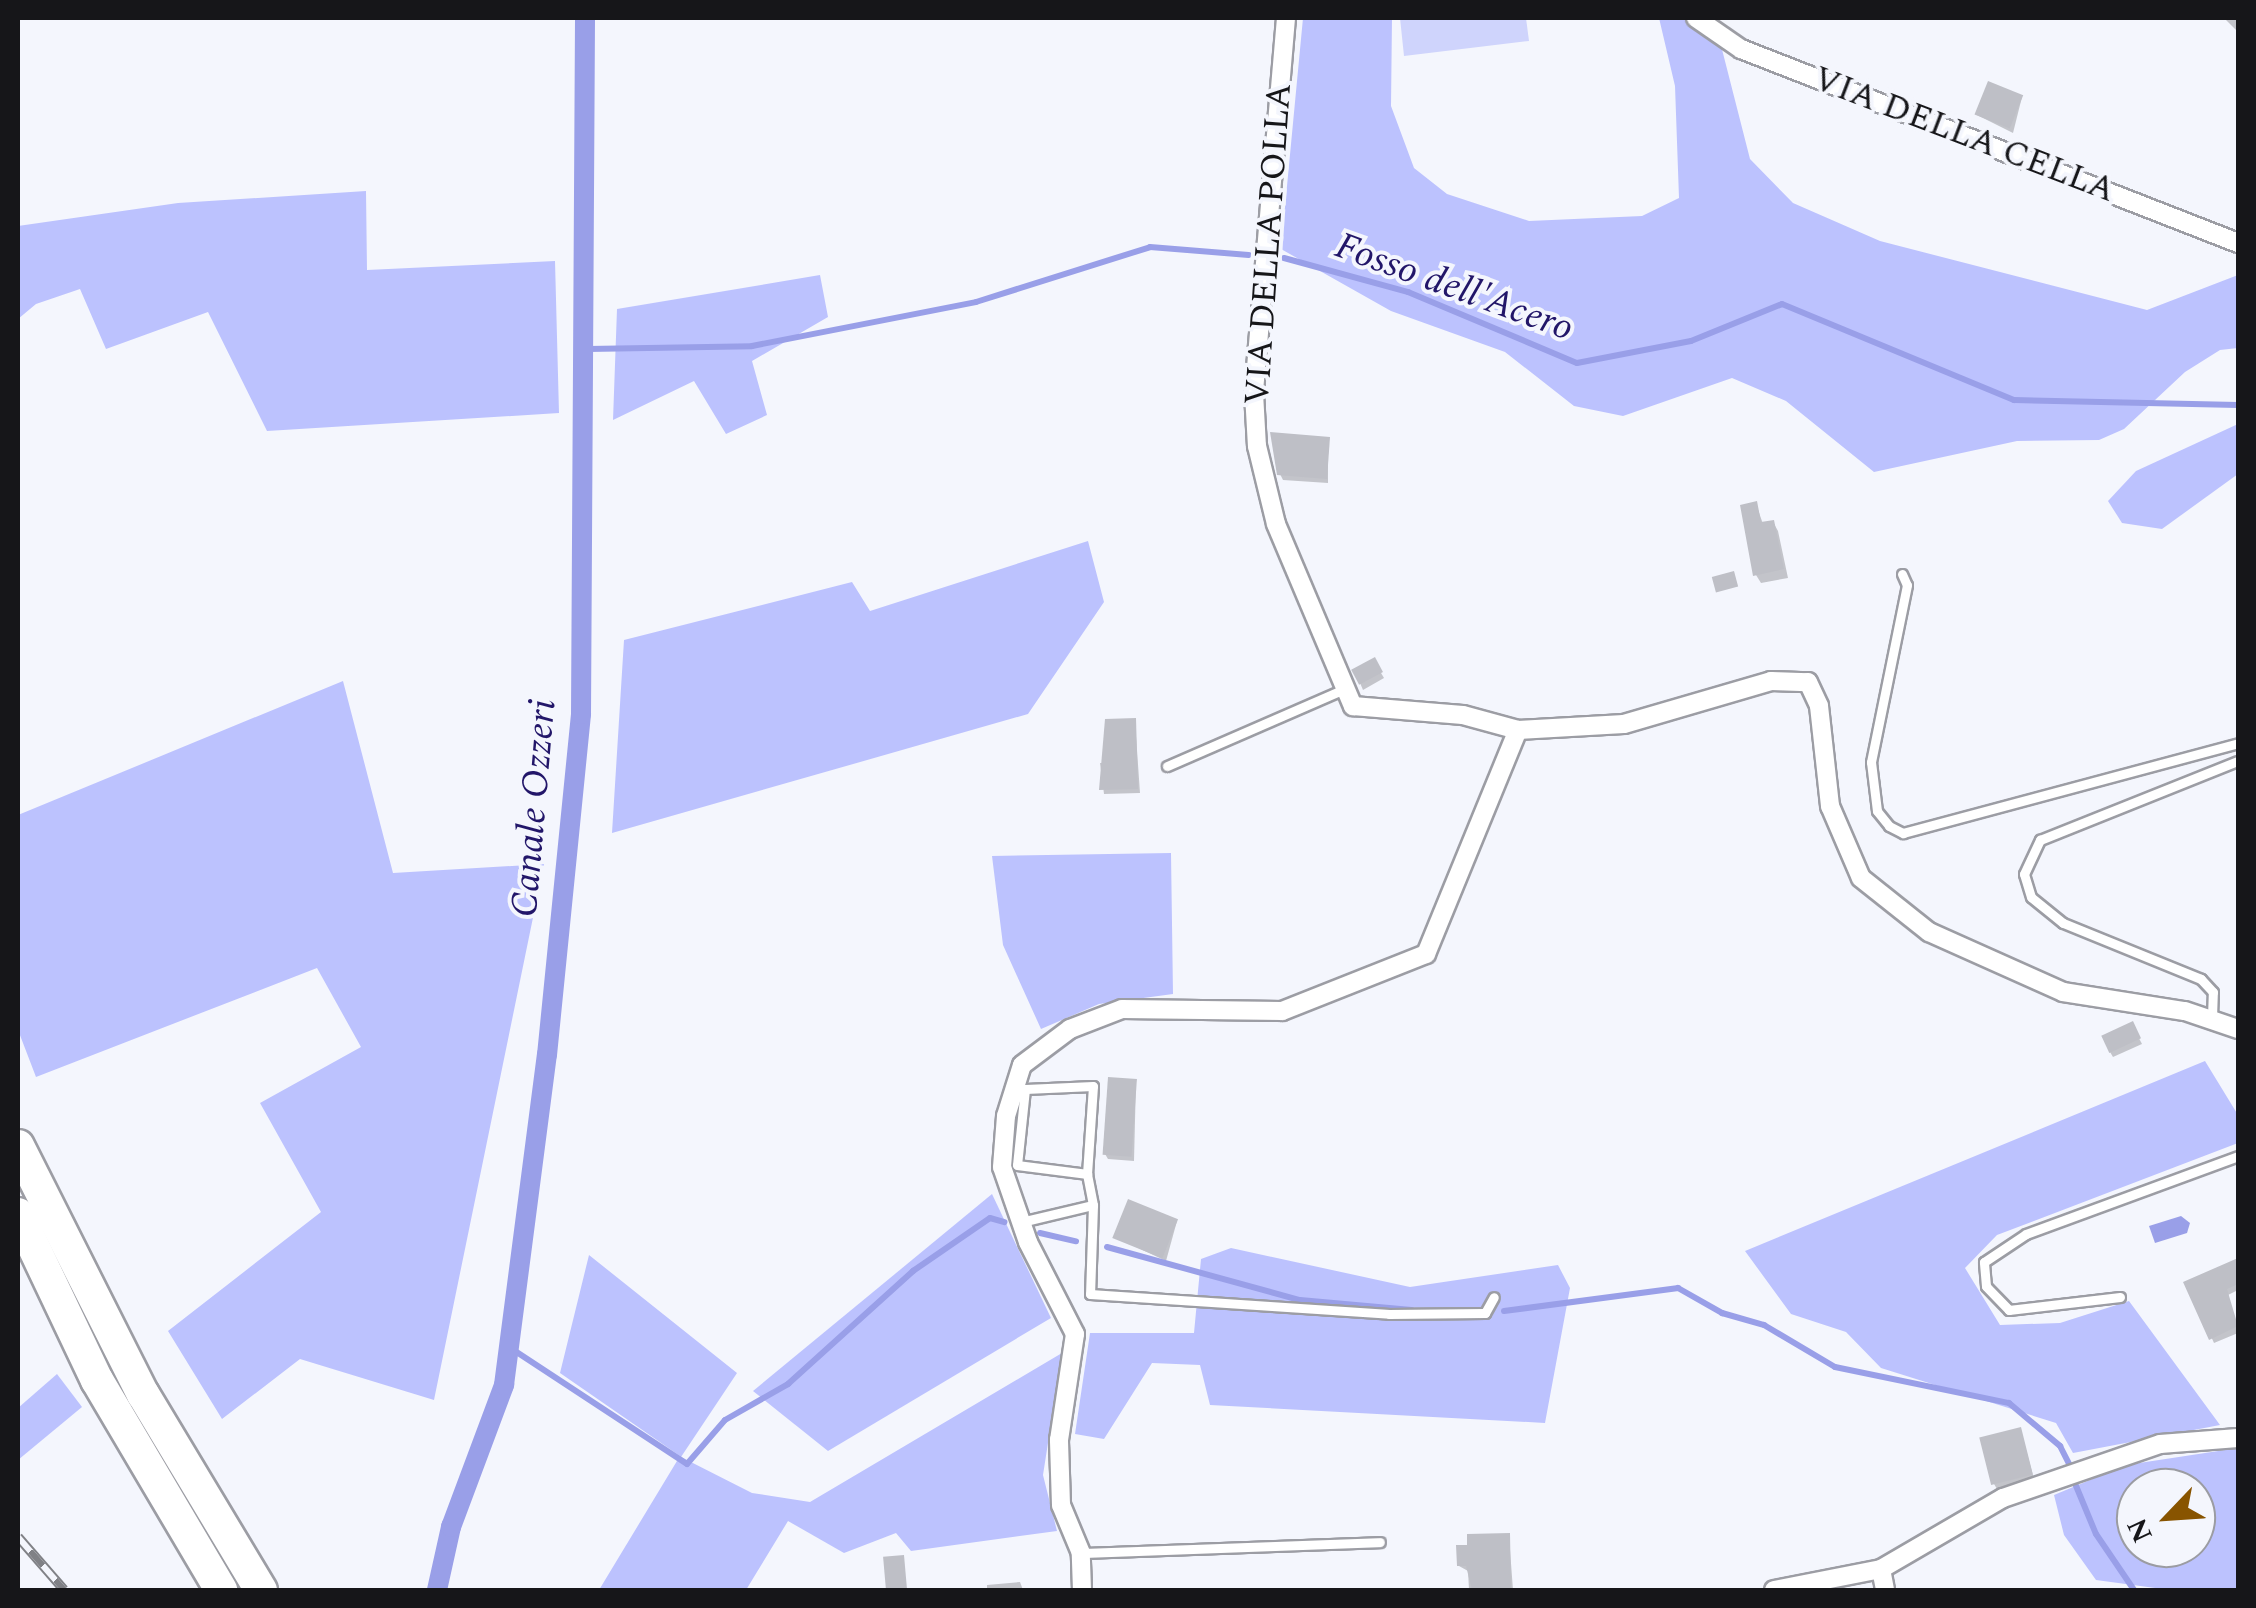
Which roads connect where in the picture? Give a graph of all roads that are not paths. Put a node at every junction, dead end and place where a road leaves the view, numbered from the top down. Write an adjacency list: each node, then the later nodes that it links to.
1 (1286, 18): 5 (street, VIA DELLA POLLA)
2 (1696, 18): 3 (street, VIA DELLA CELLA)
3 (2238, 242)
4 (1902, 574): 7 (lane)
5 (1342, 690): 6 (street); 9 (lane)
6 (1518, 730): 10 (street); 17 (street)
7 (2238, 743)
8 (2238, 761): 10 (lane)
9 (1167, 766)
10 (2212, 1017): 11 (street)
11 (2238, 1028)
12 (18, 1146): 25 (highway)
13 (2238, 1156): 18 (lane)
14 (1087, 1174): 14 (lane); 15 (lane)
15 (1093, 1205): 17 (lane); 19 (lane)
16 (18, 1214): 24 (highway)
17 (1021, 1222): 22 (street)
18 (2120, 1297)
19 (1494, 1298)
20 (2238, 1438): 23 (street)
21 (1380, 1542): 22 (lane)
22 (1081, 1553): 26 (street)
23 (1881, 1569): 27 (street); 28 (street)
24 (222, 1590)
25 (262, 1590)
26 (1082, 1590)
27 (1774, 1590)
28 (1885, 1590)

